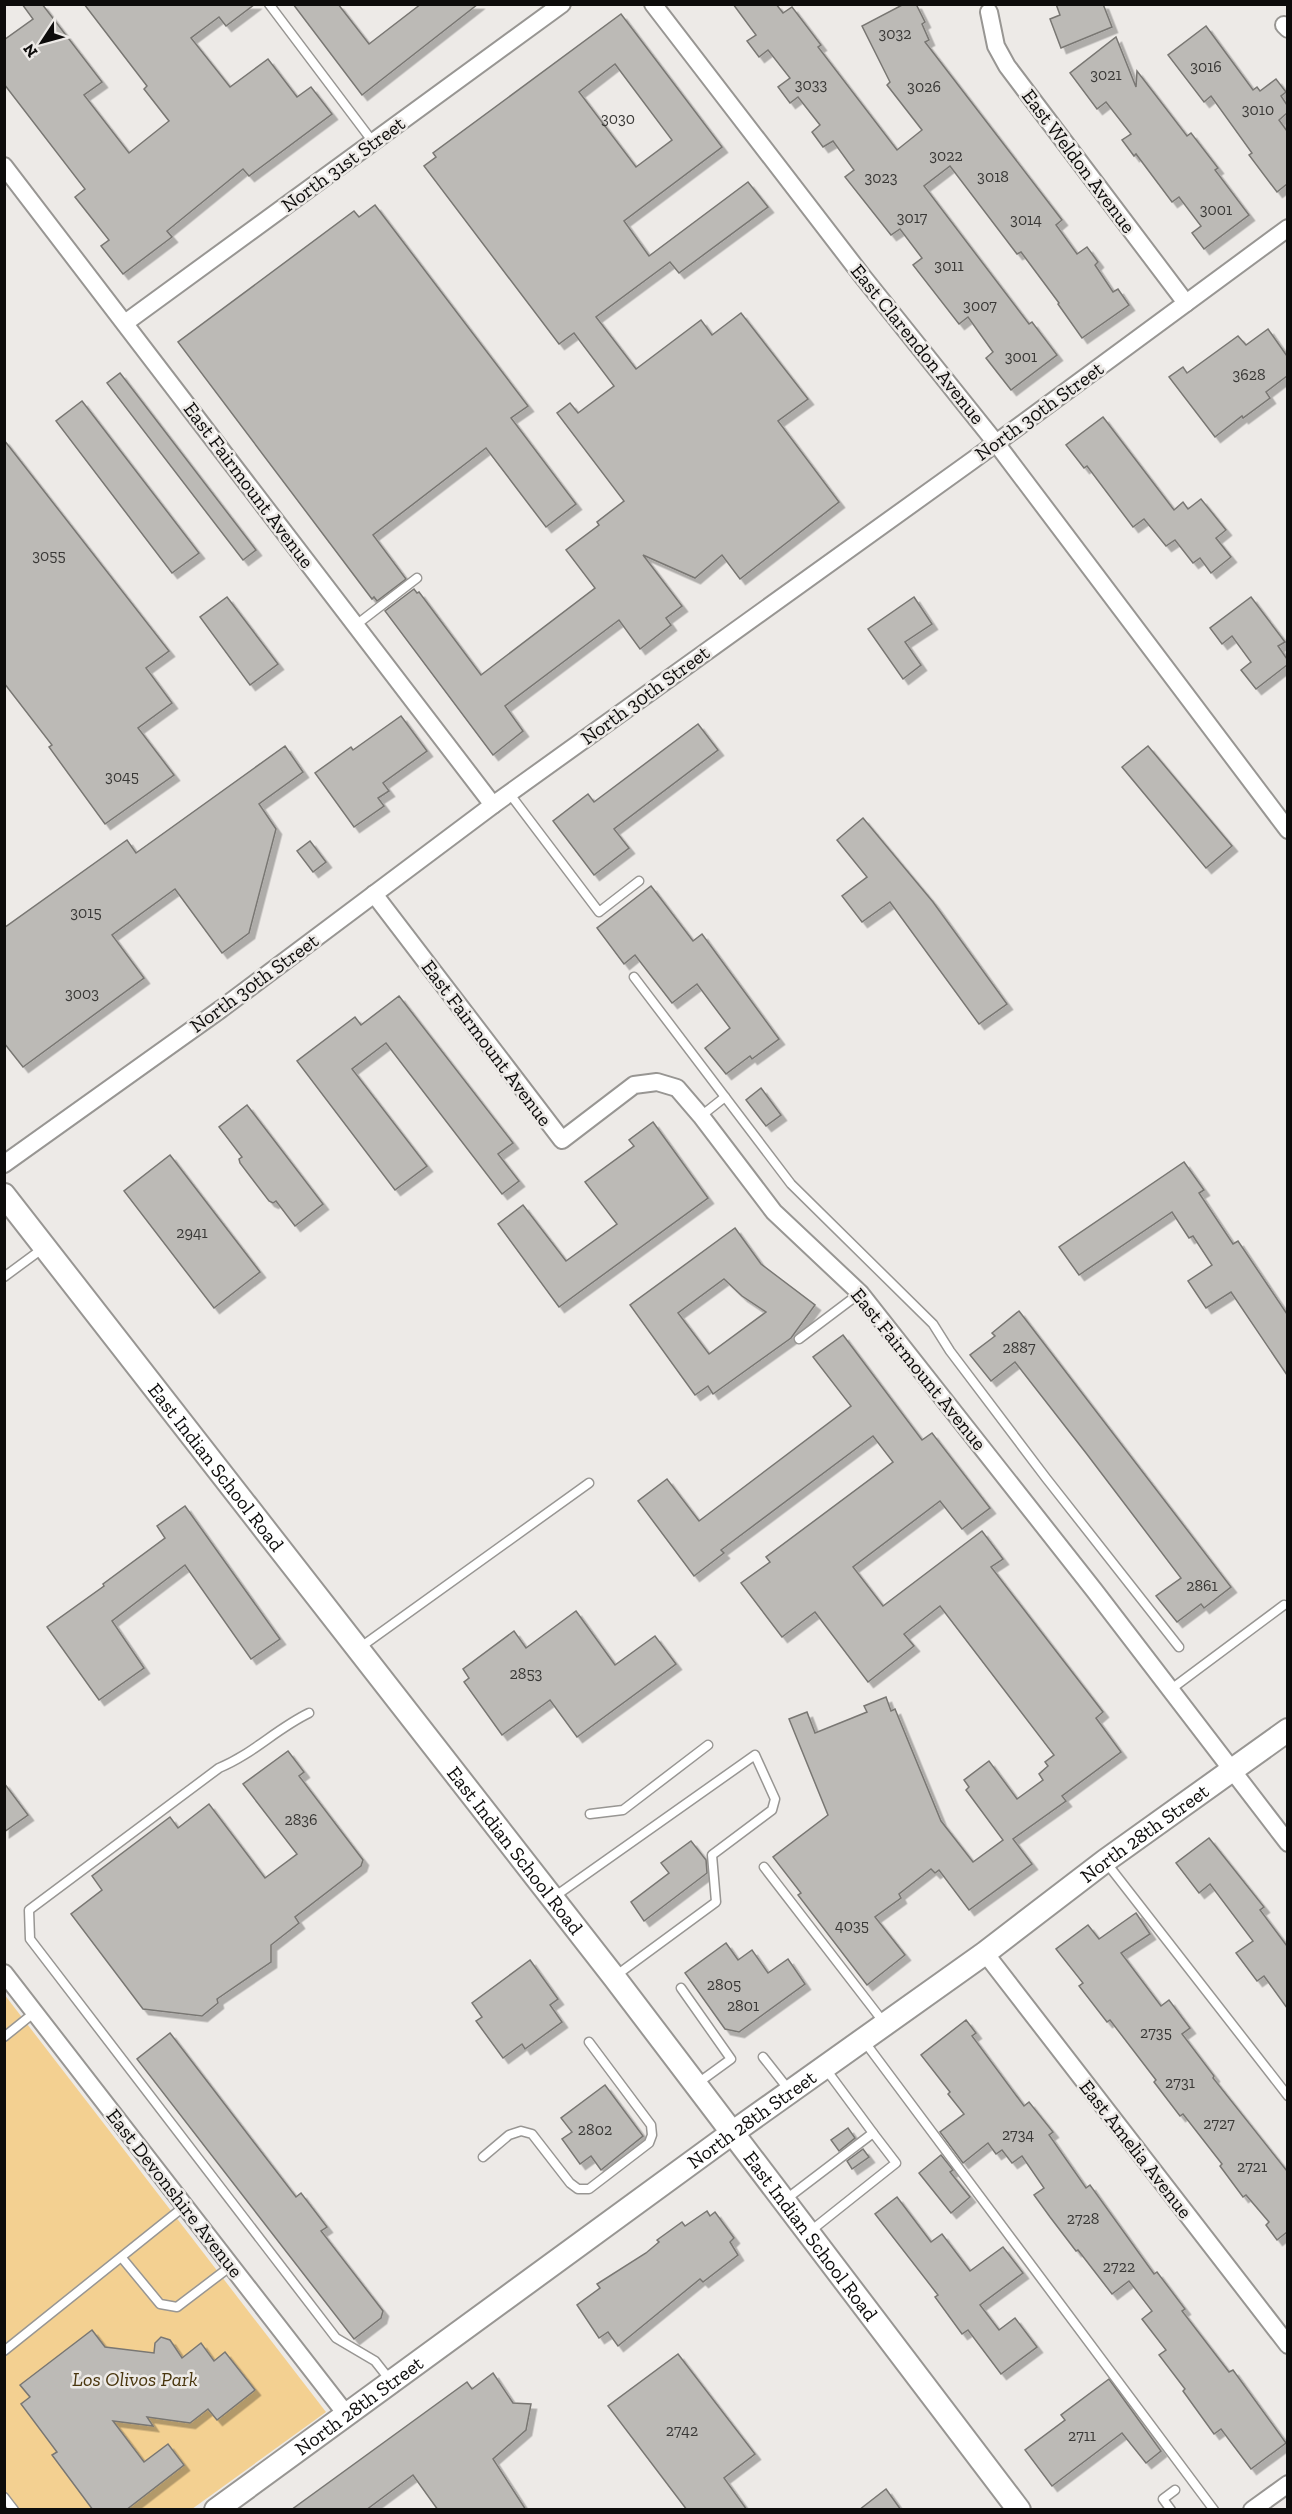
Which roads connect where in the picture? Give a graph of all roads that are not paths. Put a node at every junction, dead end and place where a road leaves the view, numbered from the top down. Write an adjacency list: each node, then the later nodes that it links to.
1 (269, 4): 5 (lane)
2 (562, 4): 5 (street, North 31st Street)
3 (653, 4): 10 (street, East Clarendon Avenue)
4 (988, 12): 8 (street, East Weldon Avenue)
5 (373, 142): 9 (street, North 31st Street)
6 (4, 166): 9 (street, East Fairmount Avenue)
7 (1287, 228): 8 (street, North 30th Street)
8 (1186, 303): 10 (street, North 30th Street)
9 (125, 323): 12 (street, East Fairmount Avenue)
10 (996, 443): 13 (street, North 30th Street); 15 (street, East Clarendon Avenue)
11 (417, 579): 12 (lane)
12 (356, 625): 14 (street, East Fairmount Avenue)
13 (509, 793): 14 (street, North 30th Street); 16 (lane)
14 (493, 805): 17 (street, North 30th Street)
15 (1287, 830)
16 (639, 881)
17 (374, 894): 20 (street, East Fairmount Avenue); 21 (street, North 30th Street)
18 (634, 977): 19 (lane)
19 (725, 1097): 20 (lane); 29 (lane)
20 (701, 1116): 25 (street, East Fairmount Avenue)
21 (4, 1164)
22 (4, 1195): 23 (main road, East Indian School Road)
23 (45, 1247): 24 (lane); 30 (main road, East Indian School Road)
24 (4, 1277)
25 (860, 1293): 26 (lane); 31 (street, East Fairmount Avenue)
26 (799, 1339)
27 (589, 1483): 30 (lane)
28 (1284, 1605): 31 (lane)
29 (1179, 1647)
30 (358, 1650): 40 (main road, East Indian School Road)
31 (1170, 1690): 35 (street, East Fairmount Avenue)
32 (309, 1713): 65 (lane)
33 (1287, 1730): 35 (main road, North 28th Street)
34 (708, 1745): 36 (lane)
35 (1231, 1771): 37 (street, East Fairmount Avenue); 38 (main road, North 28th Street)
36 (590, 1814)
37 (1287, 1844)
38 (1105, 1861): 41 (main road, North 28th Street); 54 (lane)
39 (764, 1867): 46 (lane)
40 (552, 1899): 43 (main road, East Indian School Road); 43 (lane)
41 (985, 1953): 46 (main road, North 28th Street); 63 (street, East Amelia Avenue)
42 (4, 1973): 45 (street, East Devonshire Avenue)
43 (614, 1977): 52 (main road, East Indian School Road)
44 (681, 1988): 52 (lane)
45 (35, 2012): 47 (lane); 59 (street, East Devonshire Avenue)
46 (885, 2025): 48 (main road, North 28th Street)
47 (4, 2037)
48 (864, 2040): 51 (main road, North 28th Street); 74 (lane)
49 (589, 2042): 57 (lane)
50 (763, 2057): 53 (lane)
51 (825, 2067): 53 (main road, North 28th Street); 56 (lane)
52 (695, 2085): 55 (main road, East Indian School Road)
53 (791, 2092): 55 (main road, North 28th Street)
54 (1287, 2096)
55 (732, 2133): 58 (main road, East Indian School Road); 65 (main road, North 28th Street)
56 (873, 2133): 58 (lane); 60 (lane)
57 (483, 2157)
58 (783, 2201): 60 (main road, East Indian School Road)
59 (186, 2205): 61 (lane); 62 (street, East Devonshire Avenue)
60 (808, 2233): 72 (main road, East Indian School Road)
61 (122, 2258): 62 (lane); 64 (lane)
62 (231, 2266): 66 (street, East Devonshire Avenue)
63 (1287, 2345)
64 (4, 2350)
65 (391, 2381): 66 (main road, North 28th Street)
66 (346, 2414): 71 (main road, North 28th Street)
67 (1287, 2484): 75 (street)
68 (1175, 2490): 73 (lane)
69 (4, 2497): 70 (lane)
70 (14, 2510)
71 (216, 2510)
72 (1019, 2510)
73 (1171, 2510)
74 (1214, 2510)
75 (1252, 2510)

